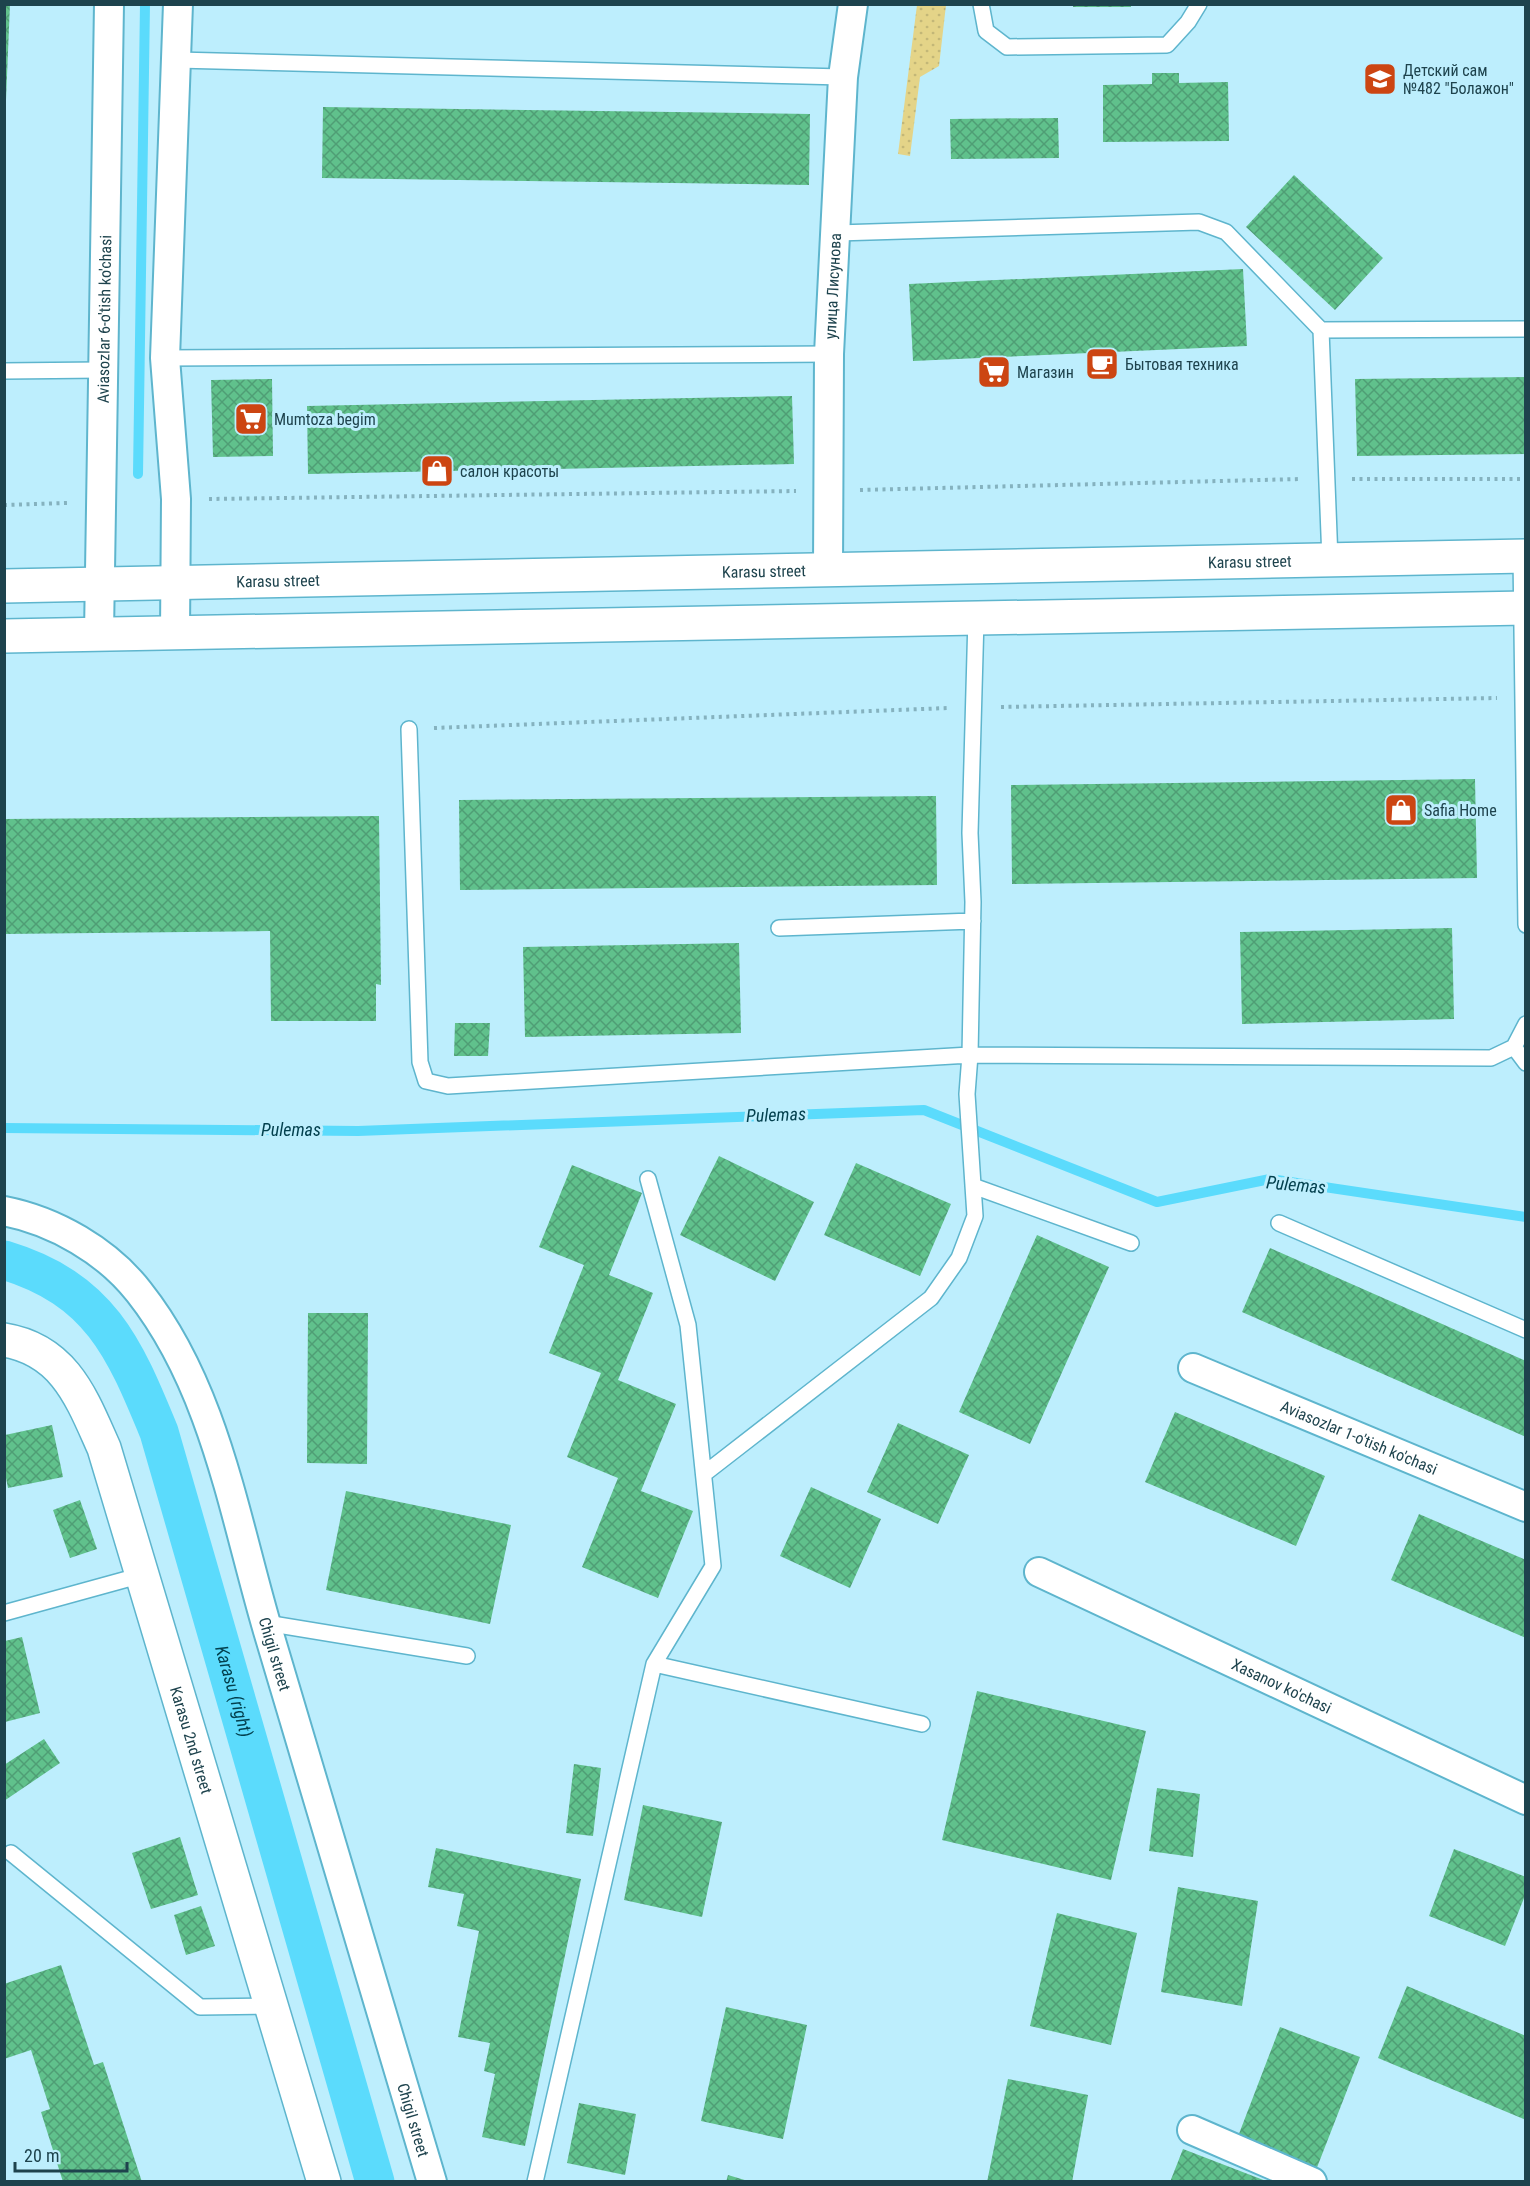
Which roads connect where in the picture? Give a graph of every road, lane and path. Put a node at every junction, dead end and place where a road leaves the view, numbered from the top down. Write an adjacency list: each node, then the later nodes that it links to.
1 (109, 4): 13 (street, Aviasozlar 6-o'tish ko'chasi)
2 (178, 4): 6 (street)
3 (853, 4): 7 (street, улица Лисунова)
4 (981, 4): 5 (lane)
5 (1199, 4)
6 (177, 60): 7 (lane); 12 (street)
7 (843, 77): 8 (street, улица Лисунова)
8 (837, 233): 10 (lane); 11 (street, улица Лисунова)
9 (1526, 329): 10 (lane)
10 (1321, 330): 15 (lane)
11 (829, 354): 12 (lane); 17 (street, улица Лисунова)
12 (165, 358): 18 (street)
13 (102, 370): 14 (lane); 19 (street, Aviasozlar 6-o'tish ko'chasi)
14 (4, 371)
15 (1326, 478): 16 (path); 17 (path); 22 (lane)
16 (1526, 479)
17 (827, 490): 18 (path); 23 (street, улица Лисунова)
18 (176, 499): 24 (street)
19 (99, 502): 20 (path); 25 (street, Aviasozlar 6-o'tish ko'chasi)
20 (4, 505)
21 (1523, 556): 22 (main road, Karasu street); 27 (lane)
22 (1330, 560): 23 (main road, Karasu street)
23 (828, 570): 24 (main road, Karasu street)
24 (175, 583): 25 (main road, Karasu street); 29 (street)
25 (99, 585): 26 (main road, Karasu street); 30 (street, Aviasozlar 6-o'tish ko'chasi)
26 (4, 586)
27 (1523, 608): 28 (main road); 34 (lane)
28 (976, 618): 29 (main road); 33 (lane)
29 (175, 633): 30 (main road)
30 (99, 634): 31 (main road)
31 (4, 636)
32 (410, 729): 38 (lane)
33 (973, 921): 35 (lane); 38 (lane)
34 (1526, 925)
35 (779, 928)
36 (1526, 1024): 37 (lane)
37 (1514, 1047): 38 (lane); 39 (lane)
38 (970, 1055): 41 (lane)
39 (1526, 1063)
40 (648, 1179): 48 (lane)
41 (973, 1186): 44 (lane); 48 (lane)
42 (4, 1211): 53 (street, Chigil street)
43 (1279, 1223): 45 (lane)
44 (1131, 1243)
45 (1526, 1330)
46 (4, 1340): 51 (main road, Karasu 2nd street)
47 (1193, 1368): 49 (street, Aviasozlar 1-o'tish ko'chasi)
48 (704, 1474): 55 (lane)
49 (1526, 1507)
50 (1039, 1572): 57 (street, Xasanov ko'chasi)
51 (142, 1575): 52 (lane); 59 (main road, Karasu 2nd street)
52 (4, 1613)
53 (266, 1623): 54 (lane); 62 (street, Chigil street)
54 (467, 1656)
55 (654, 1664): 56 (lane); 63 (lane)
56 (922, 1724)
57 (1526, 1800)
58 (11, 1853): 59 (lane)
59 (271, 2006): 61 (main road, Karasu 2nd street)
60 (1192, 2130): 64 (street)
61 (324, 2181)
62 (432, 2181)
63 (535, 2181)
64 (1312, 2181)

